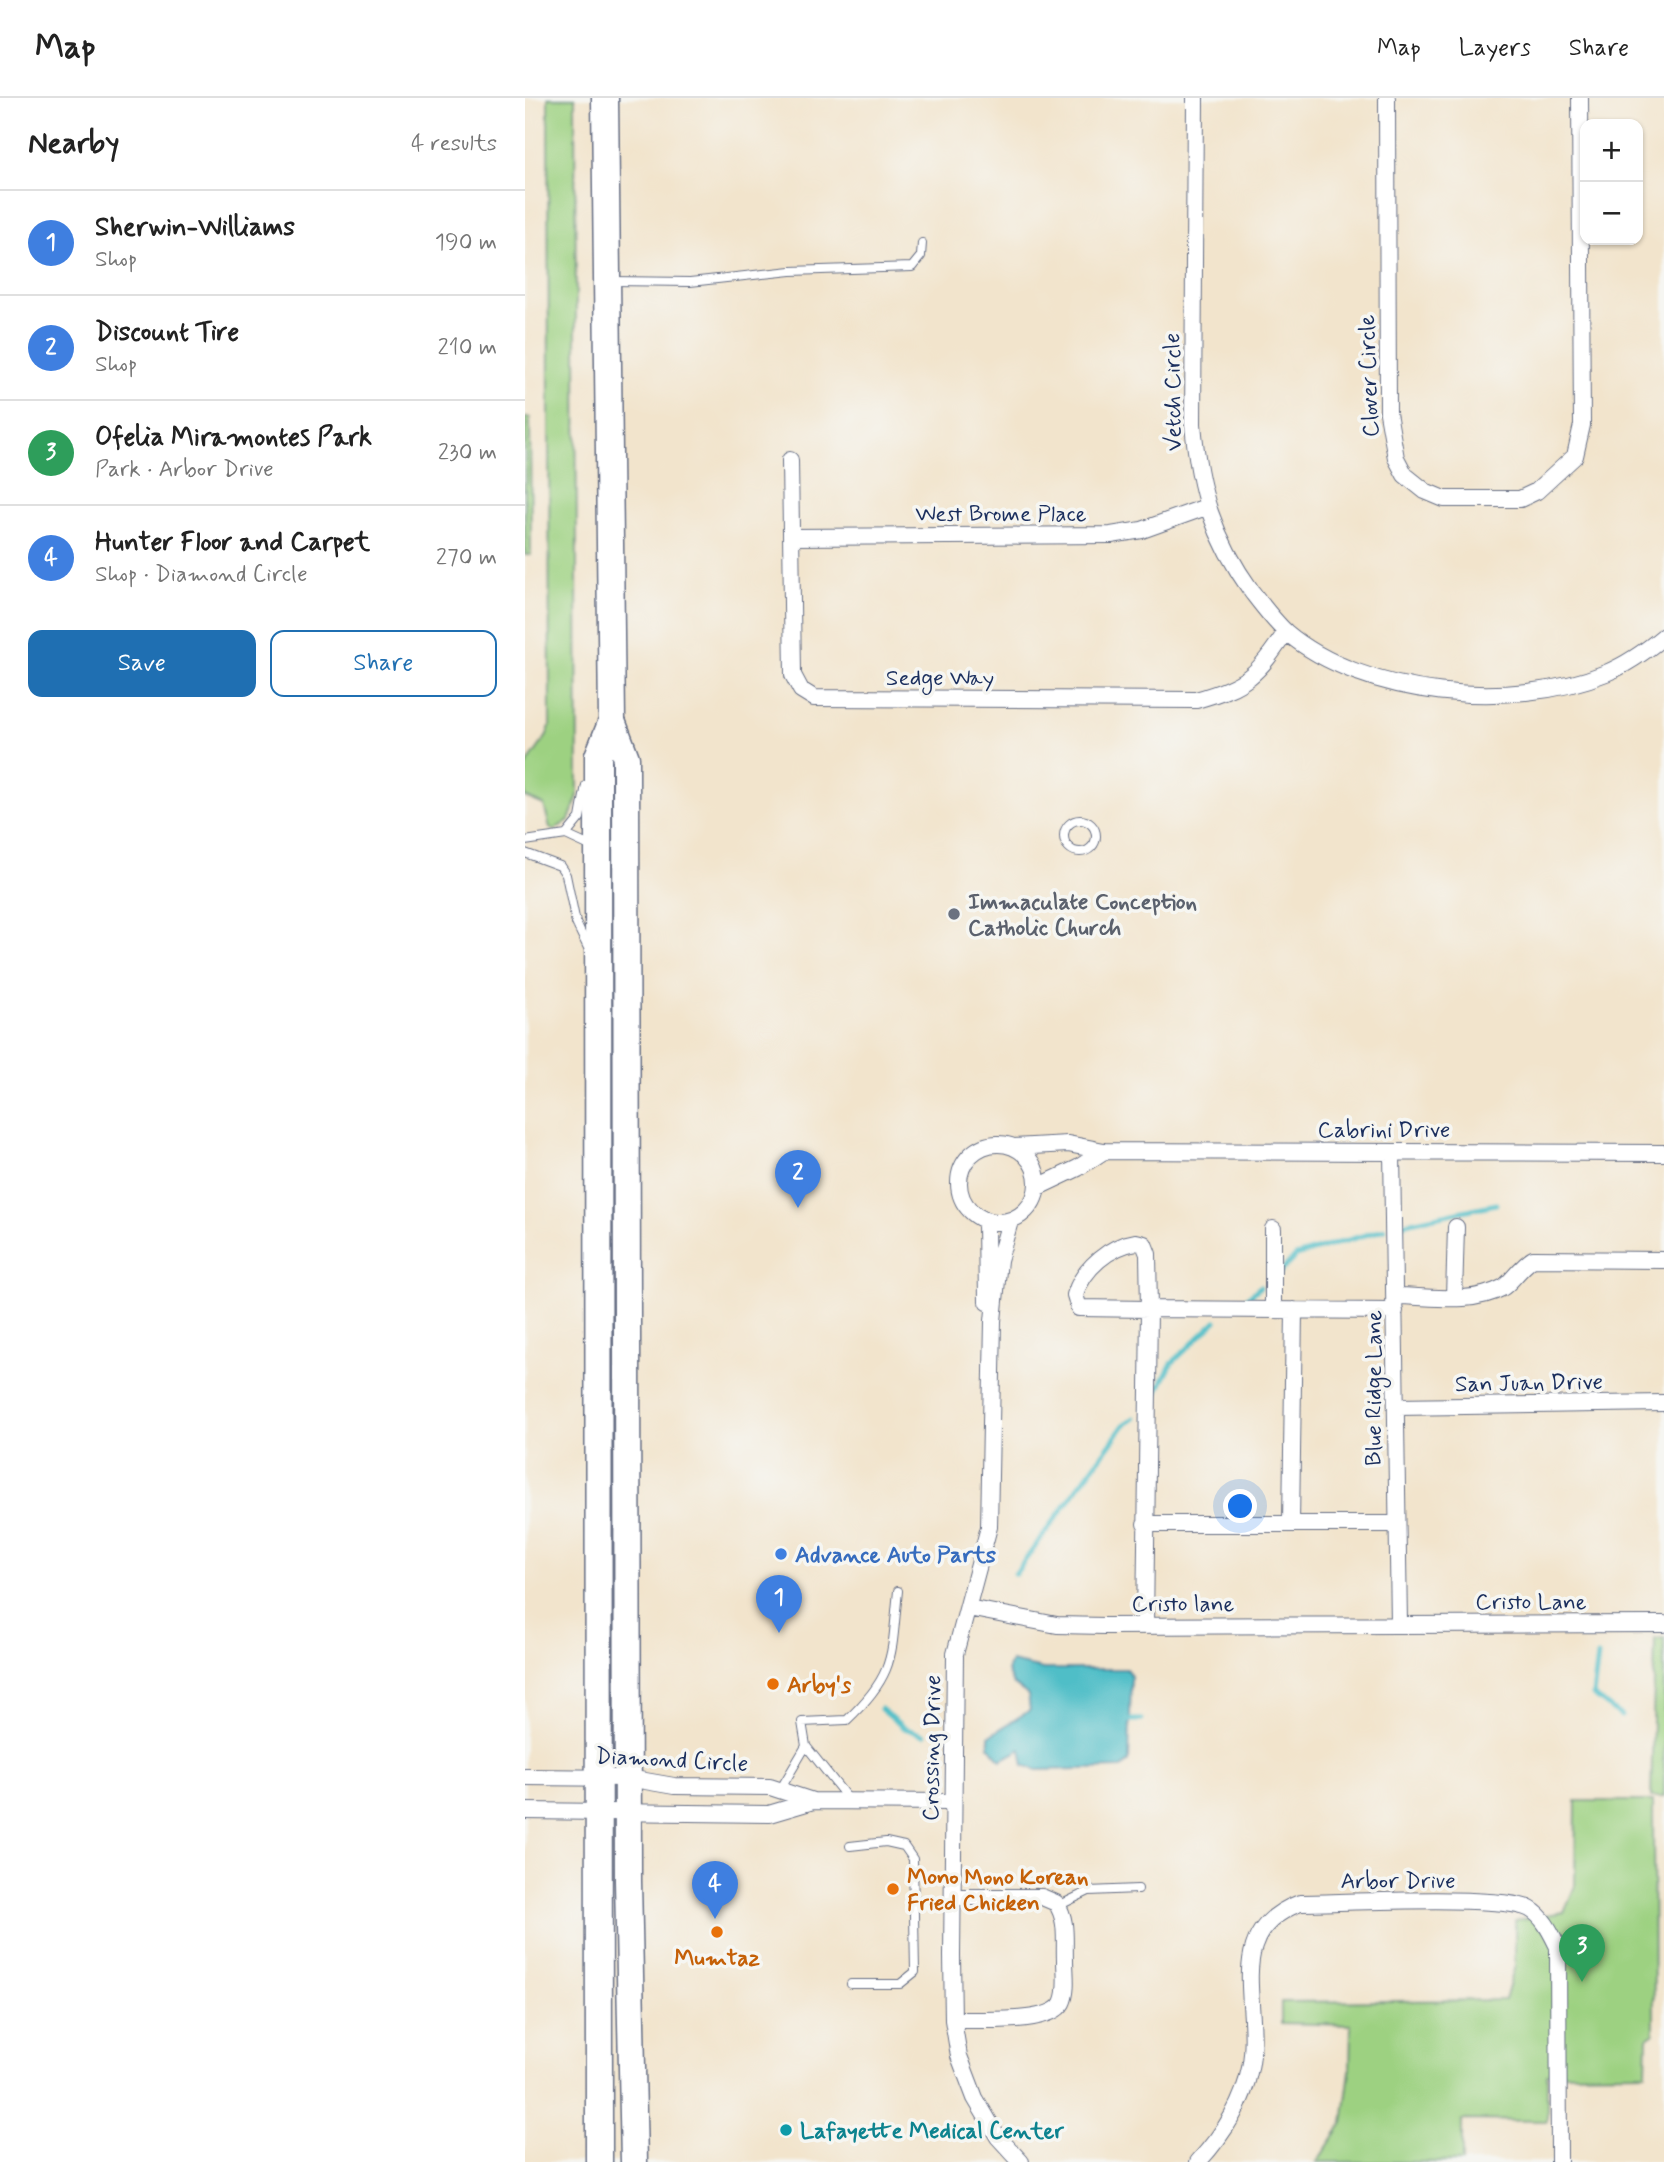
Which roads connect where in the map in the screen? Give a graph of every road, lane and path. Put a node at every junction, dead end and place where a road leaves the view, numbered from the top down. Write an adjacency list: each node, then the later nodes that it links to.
1 (605, 98): 6 (main road)
2 (1195, 98): 8 (street, Vetch Circle)
3 (1387, 98): 4 (street, Clover Circle)
4 (1580, 98)
5 (922, 243): 6 (lane)
6 (606, 281): 12 (main road)
7 (790, 460): 9 (street, Sedge Way)
8 (1206, 507): 9 (street, West Brome Place); 10 (street, Vetch Circle)
9 (791, 537): 10 (street, Sedge Way)
10 (1286, 632): 11 (street, Vetch Circle)
11 (1664, 636)
12 (612, 721): 13 (main road); 49 (main road)
13 (597, 756): 14 (lane); 18 (main road)
14 (566, 835): 15 (lane); 18 (lane)
15 (525, 841)
16 (1082, 852): 16 (lane)
17 (525, 853): 19 (lane)
18 (601, 855): 19 (main road)
19 (598, 969): 48 (main road)
20 (1014, 1147): 21 (street, Cabrini Drive); 24 (street); 25 (street)
21 (1104, 1150): 22 (street, Cabrini Drive); 24 (street)
22 (1392, 1152): 23 (street, Cabrini Drive); 31 (street, Blue Ridge Lane)
23 (1664, 1153)
24 (1038, 1187): 26 (street, Crossing Drive)
25 (986, 1221): 26 (street); 35 (street, Crossing Drive)
26 (1010, 1221): 35 (street, Crossing Drive)
27 (1456, 1227): 30 (street)
28 (1273, 1228): 33 (street)
29 (1664, 1261): 30 (street)
30 (1454, 1298): 31 (street)
31 (1395, 1303): 34 (street); 37 (street, Blue Ridge Lane)
32 (1149, 1310): 32 (street); 33 (street); 38 (street)
33 (1273, 1310): 34 (street)
34 (1294, 1310): 39 (street)
35 (993, 1321): 42 (street, Crossing Drive)
36 (1664, 1403): 37 (street, San Juan Drive)
37 (1395, 1407): 40 (street, Blue Ridge Lane)
38 (1145, 1524): 39 (street); 45 (street)
39 (1291, 1524): 40 (street)
40 (1397, 1524): 43 (street, Blue Ridge Lane)
41 (898, 1591): 46 (lane)
42 (968, 1608): 45 (street, Cristo lane); 53 (street, Crossing Drive)
43 (1399, 1624): 44 (street, Cristo Lane); 45 (street, Cristo lane)
44 (1664, 1624)
45 (1145, 1626)
46 (806, 1746): 50 (lane); 52 (lane)
47 (525, 1777): 48 (street, Diamond Circle)
48 (600, 1777): 49 (street, Diamond Circle); 55 (main road)
49 (628, 1778): 50 (street, Diamond Circle); 56 (main road)
50 (780, 1790): 51 (street, Diamond Circle)
51 (813, 1801): 52 (street, Diamond Circle); 56 (street, Diamond Circle)
52 (851, 1802): 53 (street, Diamond Circle)
53 (953, 1802): 59 (street, Crossing Drive)
54 (525, 1811): 55 (street, Diamond Circle)
55 (600, 1812): 56 (street, Diamond Circle); 63 (main road)
56 (628, 1813): 64 (main road)
57 (850, 1846): 61 (lane)
58 (1138, 1889): 60 (lane)
59 (953, 1897): 60 (street); 62 (street, Crossing Drive)
60 (1058, 1906): 62 (street)
61 (851, 1984)
62 (953, 2020): 65 (street, Crossing Drive)
63 (599, 2162)
64 (634, 2162)
65 (1021, 2162)
66 (1198, 2162): 67 (street, Arbor Drive)
67 (1559, 2162)

